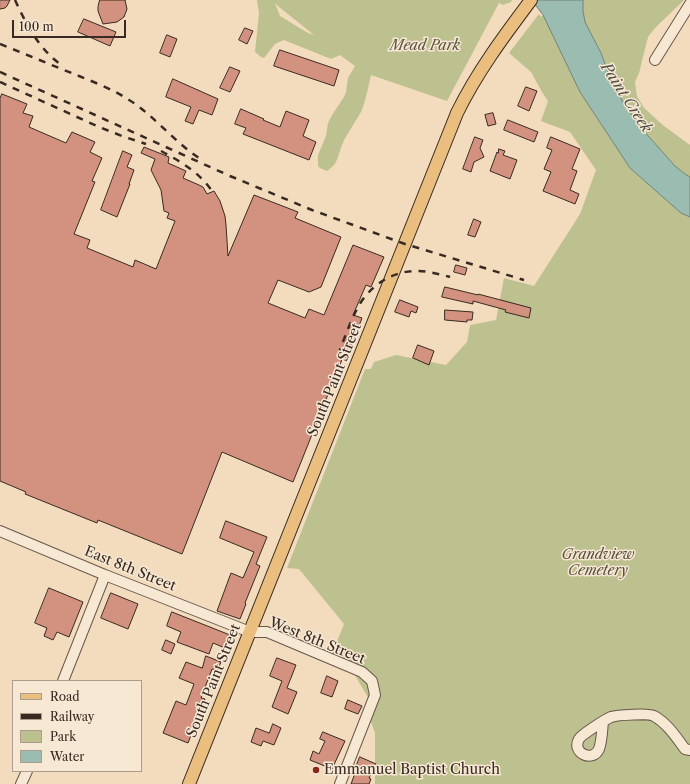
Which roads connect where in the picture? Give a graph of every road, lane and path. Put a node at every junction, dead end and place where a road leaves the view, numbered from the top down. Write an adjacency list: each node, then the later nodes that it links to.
1 (532, 0): 6 (main road, South Paint Street)
2 (690, 4): 3 (street)
3 (655, 60)
4 (0, 531): 5 (street, East 8th Street)
5 (105, 575): 6 (street, East 8th Street); 7 (street)
6 (250, 632): 12 (main road, South Paint Street); 13 (street, West 8th Street)
7 (63, 680)
8 (603, 722): 9 (street)
9 (690, 750)
10 (26, 772): 11 (street)
11 (21, 784)
12 (189, 784)
13 (340, 784)

